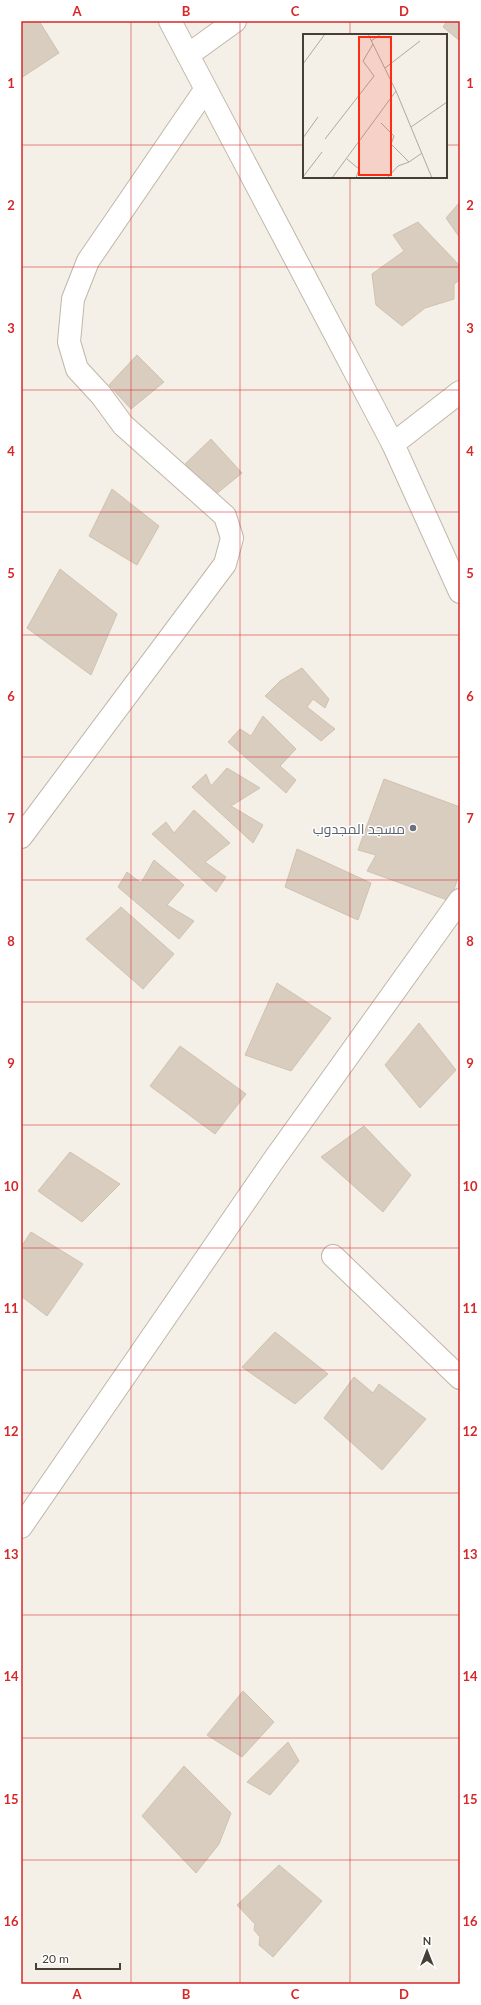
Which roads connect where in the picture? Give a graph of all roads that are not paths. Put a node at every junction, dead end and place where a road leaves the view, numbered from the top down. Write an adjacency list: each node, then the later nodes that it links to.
1 (170, 21): 3 (street)
2 (235, 21): 3 (street)
3 (188, 55): 4 (street)
4 (206, 90): 6 (street); 8 (street)
5 (460, 392): 6 (street)
6 (392, 444): 7 (street)
7 (460, 592)
8 (21, 837)
9 (460, 900): 12 (street)
10 (333, 1256): 11 (street)
11 (460, 1378)
12 (21, 1527)

